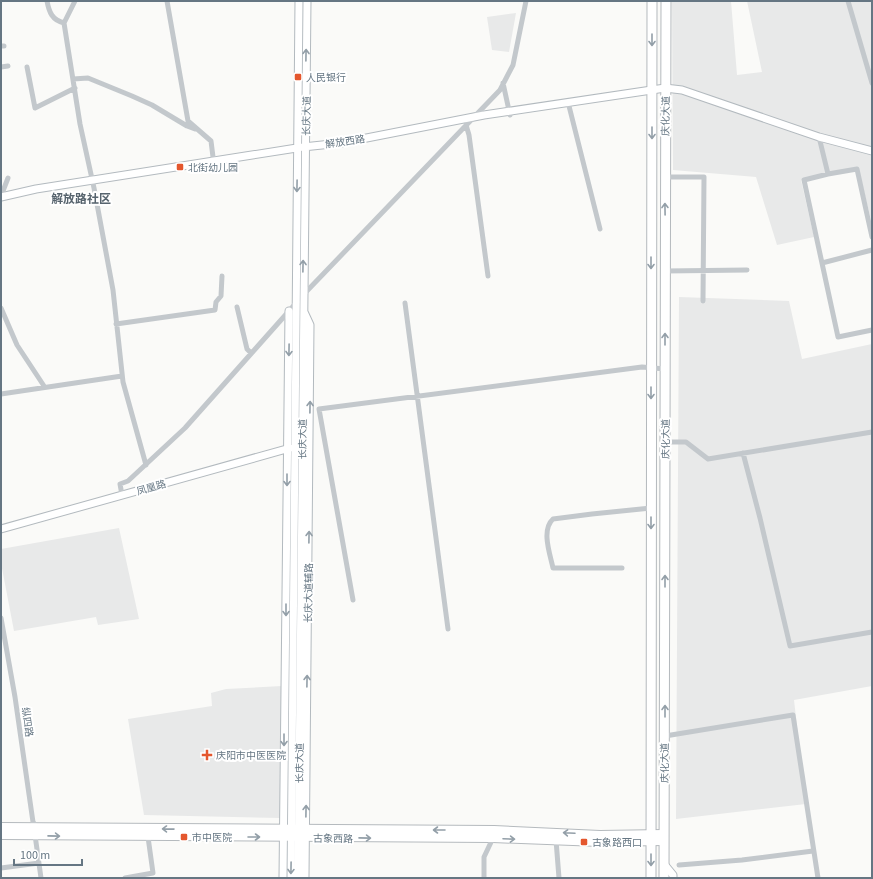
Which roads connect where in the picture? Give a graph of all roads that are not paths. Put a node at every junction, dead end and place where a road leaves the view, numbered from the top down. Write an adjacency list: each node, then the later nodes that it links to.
1 (47, 1): 10 (street)
2 (75, 1): 10 (street)
3 (166, 1): 23 (street)
4 (299, 1): 25 (street, 长庆大道)
5 (307, 1): 25 (street, 长庆大道, one-way to 5)
6 (526, 1): 15 (street)
7 (652, 1): 19 (highway, 庆化大道, one-way to 19)
8 (666, 1): 18 (highway, 庆化大道)
9 (848, 1): 16 (street)
10 (64, 23): 14 (street)
11 (8, 66): 12 (street)
12 (1, 67)
13 (27, 67): 17 (street)
14 (73, 79): 17 (street); 23 (street)
15 (503, 83): 21 (street); 22 (street)
16 (872, 83)
17 (75, 88): 31 (street)
18 (665, 90): 19 (street, 解放西路); 24 (street); 29 (highway, 庆化大道)
19 (652, 92): 20 (street, 解放西路); 54 (highway, 庆化大道, one-way to 54)
20 (569, 104): 21 (street, 解放西路); 34 (street)
21 (510, 113): 22 (street, 解放西路)
22 (468, 122): 25 (street, 解放西路); 42 (street); 43 (street)
23 (198, 130): 27 (street)
24 (819, 137): 26 (street); 28 (street)
25 (301, 149): 27 (street, 解放西路); 43 (street, 长庆大道, one-way to 25); 45 (street, 长庆大道, one-way to 45)
26 (872, 151)
27 (214, 164): 31 (street, 解放西路)
28 (828, 174): 35 (street); 37 (street)
29 (664, 177): 38 (street); 40 (highway, 庆化大道, one-way to 29)
30 (8, 178): 32 (street)
31 (93, 182): 32 (street, 解放西路); 33 (street, 解放西路); 51 (street)
32 (1, 196)
33 (1, 201)
34 (600, 229)
35 (872, 237)
36 (872, 250): 37 (street)
37 (822, 263): 52 (street)
38 (703, 270): 39 (street); 40 (street); 44 (street)
39 (747, 270)
40 (666, 271): 55 (highway, 庆化大道, one-way to 40)
41 (222, 276): 51 (street)
42 (488, 276)
43 (303, 295): 45 (street); 49 (street, 长庆大道)
44 (703, 301)
45 (296, 303): 50 (street); 62 (street, 长庆大道)
46 (405, 303): 59 (street)
47 (237, 307): 53 (street)
48 (1, 308): 57 (street)
49 (303, 310): 62 (street, 长庆大道); 79 (street, 长庆大道辅路, one-way to 49)
50 (289, 311): 53 (street); 62 (street, one-way to 62)
51 (116, 324): 56 (street)
52 (872, 330)
53 (251, 353): 64 (street)
54 (651, 368): 55 (street); 59 (street); 66 (highway, 庆化大道, one-way to 66)
55 (665, 369): 61 (highway, 庆化大道)
56 (122, 376): 57 (street); 64 (street)
57 (44, 386): 58 (street)
58 (1, 394)
59 (417, 396): 70 (street); 72 (street)
60 (872, 432): 63 (street)
61 (666, 442): 63 (street); 75 (highway, 庆化大道, one-way to 61)
62 (294, 449): 65 (street, 凤凰路); 68 (street, 凤凰路); 79 (street, 长庆大道)
63 (743, 453): 74 (street)
64 (146, 465): 65 (street)
65 (122, 495): 67 (street, 凤凰路)
66 (651, 508): 69 (street); 83 (highway, 庆化大道, one-way to 83)
67 (1, 529)
68 (1, 534)
69 (622, 568)
70 (353, 600)
71 (1, 618): 78 (street, 纵四路)
72 (448, 629)
73 (1, 631): 77 (street, 纵四路)
74 (872, 632)
75 (665, 736): 84 (highway, 庆化大道); 86 (street)
76 (1, 827): 77 (main road, 古象西路)
77 (26, 828): 78 (main road, 古象西路)
78 (36, 832): 79 (main road, 古象西路, one-way to 78); 80 (main road, 古象西路); 81 (main road, 古象西路, one-way to 81); 87 (street, 纵四路)
79 (295, 834): 81 (main road, 古象西路, one-way to 79); 82 (main road, 古象西路, one-way to 82); 83 (main road, 古象西路, one-way to 79); 93 (street, 长庆大道辅路); 94 (street, 长庆大道, one-way to 94); 95 (street, 长庆大道); 96 (street, 长庆大道辅路)
80 (1, 835)
81 (148, 837): 92 (street)
82 (493, 838): 85 (main road, 古象西路, one-way to 85); 97 (street)
83 (651, 838): 84 (main road, 古象西路); 85 (main road, 古象西路); 99 (highway, 庆化大道, one-way to 99)
84 (664, 838): 88 (highway, 庆化大道)
85 (556, 840): 98 (street)
86 (813, 851): 89 (street); 102 (street)
87 (39, 863): 90 (street); 91 (street, 纵四路)
88 (664, 864): 100 (highway, 庆化大道); 101 (street)
89 (679, 864)
90 (1, 868)
91 (40, 878)
92 (124, 878)
93 (283, 878)
94 (291, 878)
95 (298, 878)
96 (305, 878)
97 (484, 878)
98 (560, 878)
99 (651, 878)
100 (664, 878)
101 (673, 878)
102 (818, 878)

